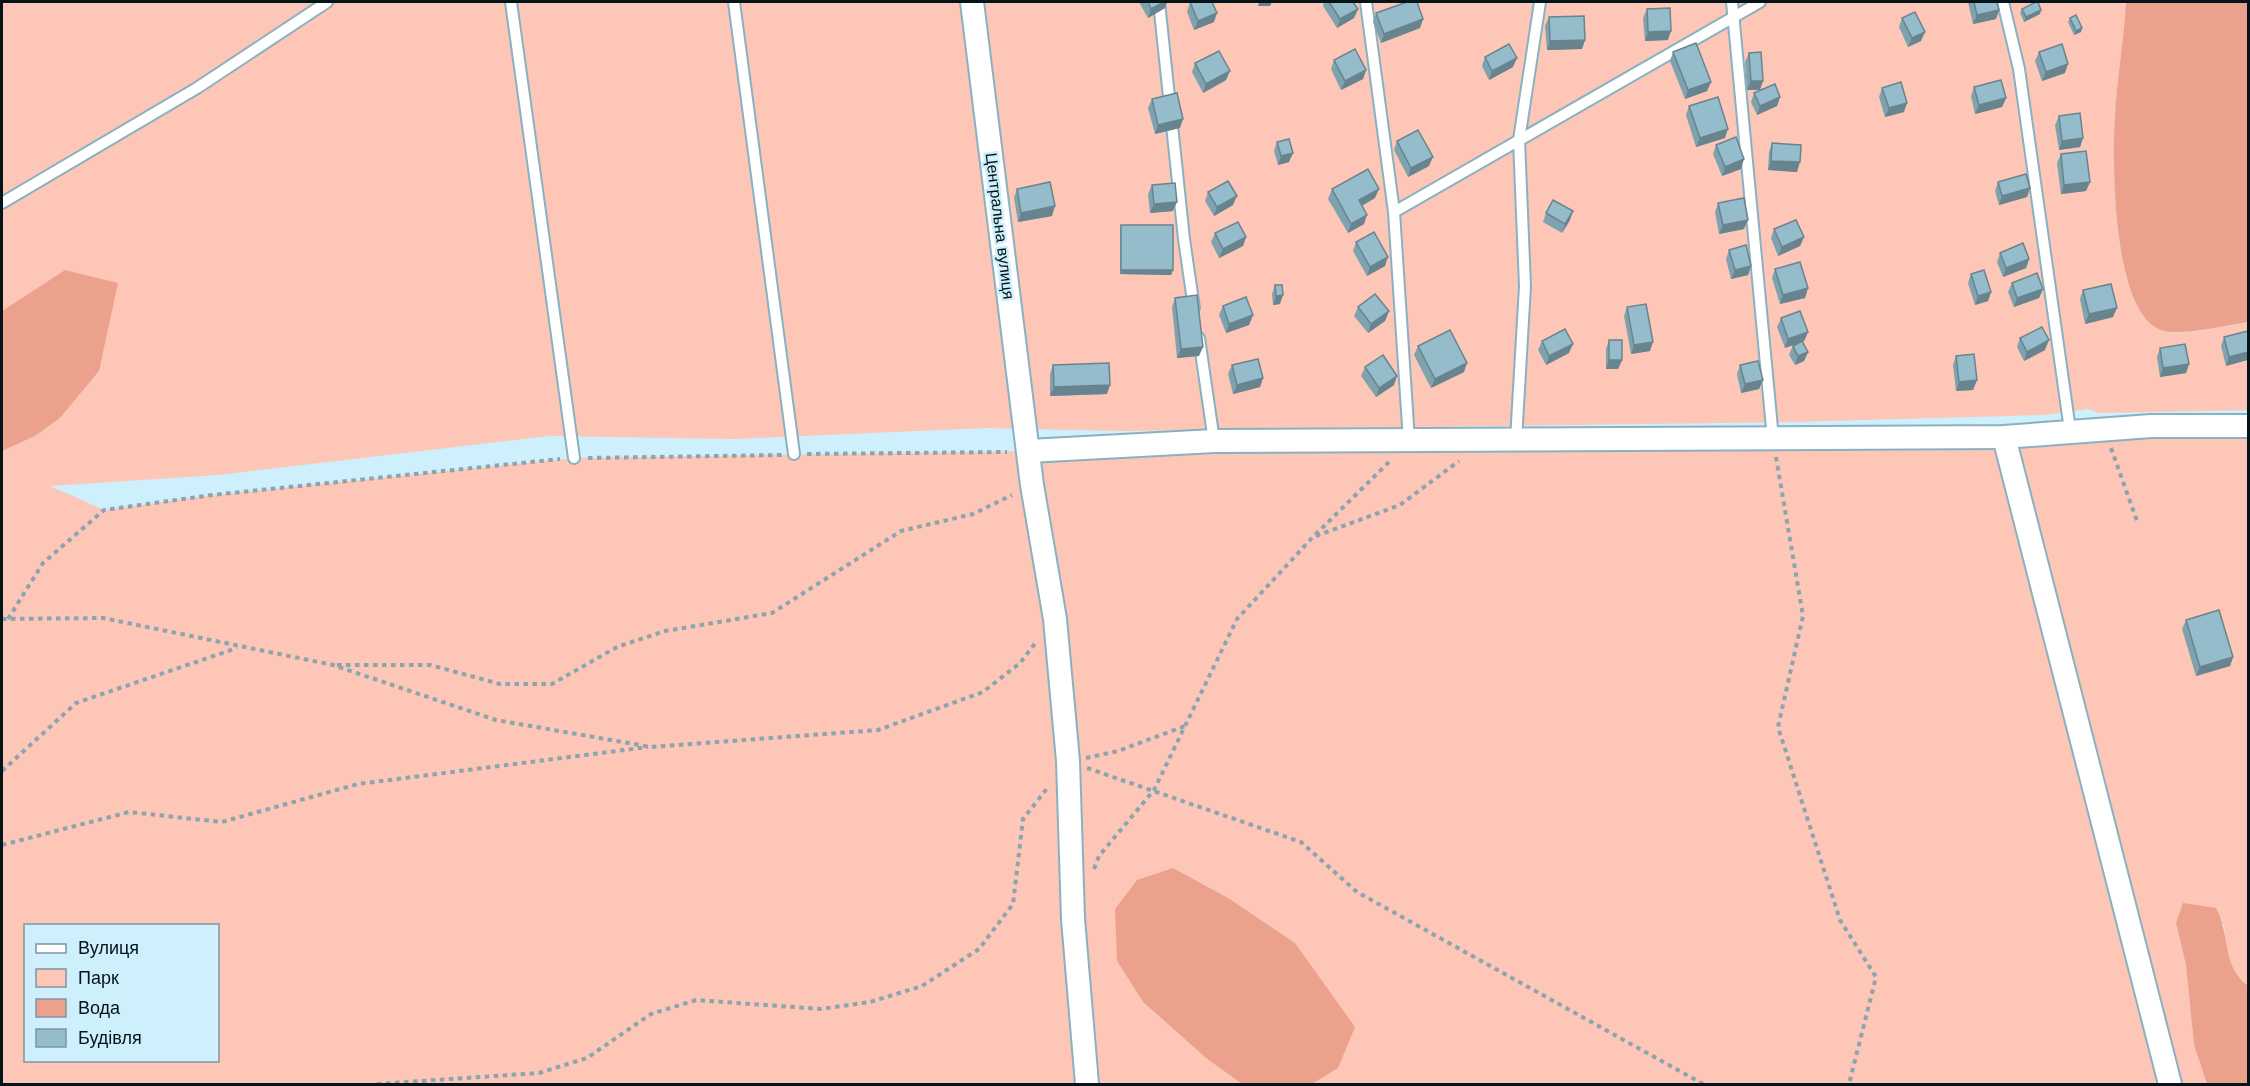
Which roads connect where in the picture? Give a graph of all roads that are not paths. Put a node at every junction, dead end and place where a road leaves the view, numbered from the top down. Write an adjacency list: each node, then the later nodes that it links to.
1 (327, 2): 13 (lane)
2 (511, 2): 24 (lane)
3 (734, 2): 23 (lane)
4 (972, 2): 22 (street, Центральна вулиця)
5 (1159, 2): 20 (lane)
6 (1366, 2): 14 (lane)
7 (1540, 2): 12 (lane)
8 (1732, 2): 11 (lane)
9 (1760, 2): 11 (lane)
10 (2003, 2): 16 (lane)
11 (1734, 16): 12 (lane); 18 (lane)
12 (1519, 140): 14 (lane); 19 (lane)
13 (2, 203)
14 (1394, 212): 21 (lane)
15 (2248, 426): 16 (street)
16 (2070, 430): 17 (street)
17 (2004, 437): 18 (street); 26 (street)
18 (1773, 439): 19 (street)
19 (1516, 440): 21 (street)
20 (1214, 441): 21 (street); 22 (street)
21 (1409, 442)
22 (1029, 452): 25 (street, Центральна вулиця)
23 (794, 454)
24 (574, 458)
25 (1087, 1084)
26 (2170, 1084)

